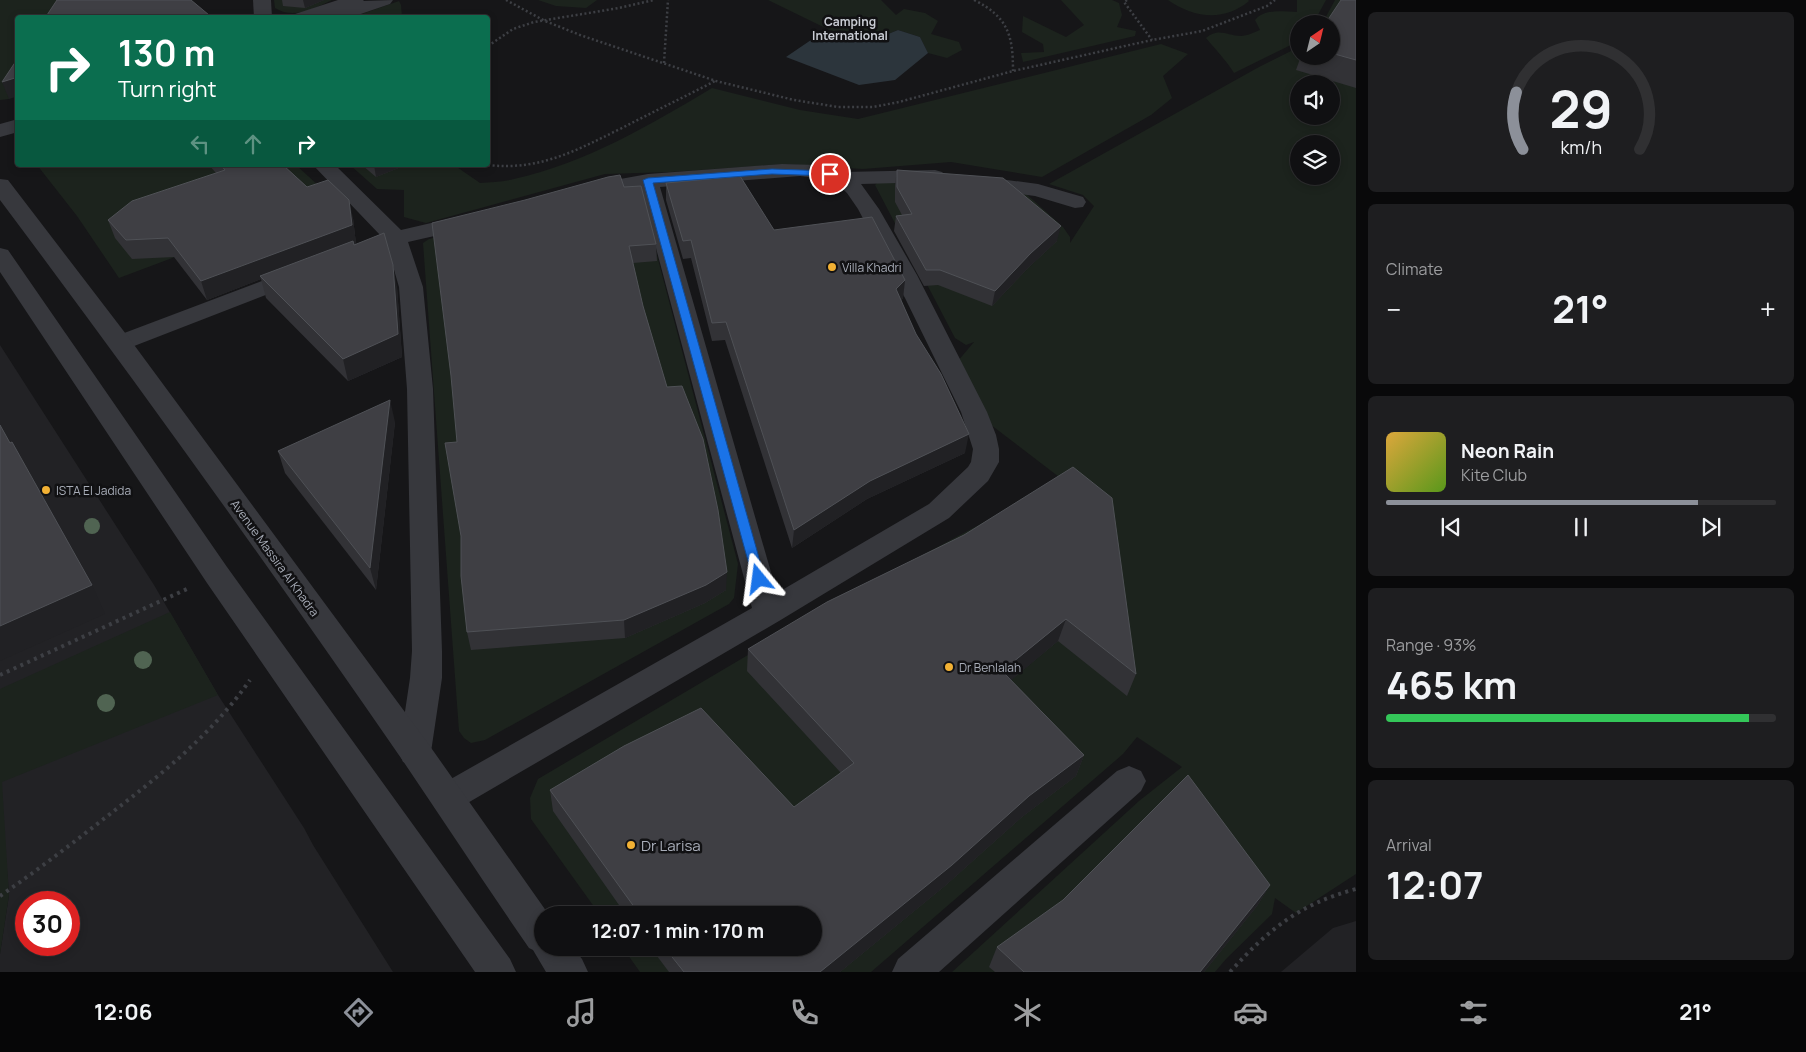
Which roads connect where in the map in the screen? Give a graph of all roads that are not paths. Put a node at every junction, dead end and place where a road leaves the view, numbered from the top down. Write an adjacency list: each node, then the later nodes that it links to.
1 (262, 0): 4 (street)
2 (354, 0): 5 (street)
3 (384, 0): 6 (street)
4 (263, 15)
5 (310, 15)
6 (342, 15)
7 (15, 111): 8 (street)
8 (0, 116)
9 (15, 126): 10 (street)
10 (0, 131)
11 (325, 167): 18 (street)
12 (841, 178): 13 (street); 16 (street); 21 (street)
13 (648, 180): 15 (street); 21 (street)
14 (0, 185): 20 (street, Avenue Massira Al Khadra)
15 (562, 198)
16 (1075, 202)
17 (490, 216): 18 (street)
18 (396, 238): 20 (street); 22 (street)
19 (0, 255): 27 (street)
20 (120, 343): 22 (street, Avenue Massira Al Khadra)
21 (768, 613): 24 (street)
22 (415, 752): 24 (street, Avenue Massira Al Khadra)
23 (1129, 780): 29 (street)
24 (447, 798): 25 (street, Avenue Massira Al Khadra)
25 (534, 925)
26 (557, 956): 28 (street)
27 (497, 972)
28 (568, 972)
29 (911, 972)

